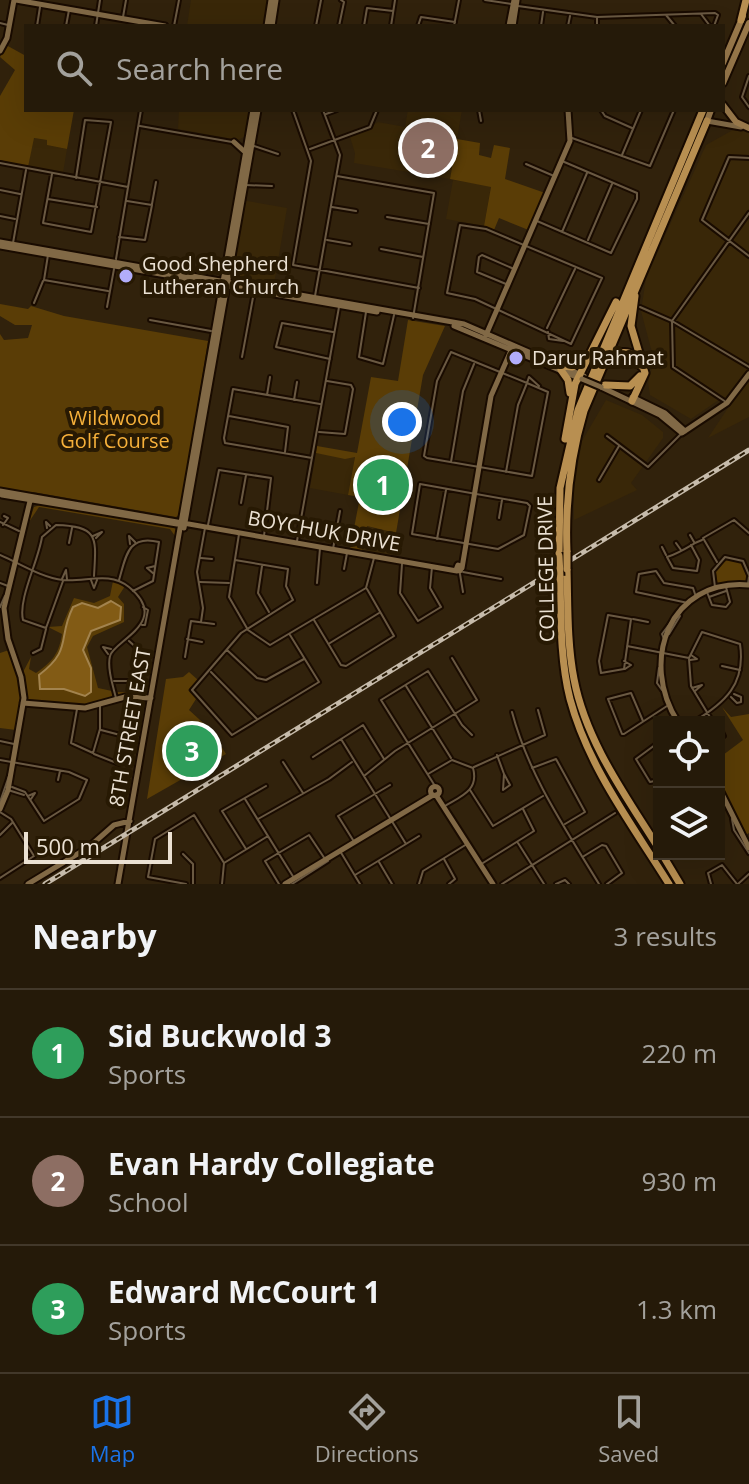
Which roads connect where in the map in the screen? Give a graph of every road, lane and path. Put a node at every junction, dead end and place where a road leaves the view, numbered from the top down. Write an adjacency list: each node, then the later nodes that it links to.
1 (15, 0): 13 (main road); 45 (main road)
2 (100, 0): 19 (street)
3 (126, 0): 23 (street)
4 (172, 0): 11 (street)
5 (273, 0): 31 (main road)
6 (321, 0): 32 (street)
7 (341, 0): 33 (street)
8 (395, 0): 17 (street)
9 (459, 0): 37 (street)
10 (485, 0): 14 (street)
11 (179, 1): 30 (street)
12 (748, 1): 24 (highway)
13 (41, 2): 15 (main road); 26 (street)
14 (515, 2): 16 (street); 38 (main road)
15 (69, 9): 19 (main road); 27 (street)
16 (544, 10): 20 (street); 39 (street)
17 (393, 11): 34 (street); 35 (street)
18 (700, 13): 21 (street); 43 (street); 44 (street)
19 (98, 14): 23 (main road); 28 (street)
20 (570, 15): 22 (street); 40 (street)
21 (666, 15): 22 (street); 42 (street)
22 (597, 17): 41 (street)
23 (123, 19): 29 (main road)
24 (745, 22): 47 (main road); 49 (main road)
25 (0, 23): 45 (street)
26 (37, 24)
27 (66, 24)
28 (96, 24)
29 (146, 24)
30 (174, 24)
31 (270, 24)
32 (316, 24)
33 (339, 24)
34 (364, 24)
35 (391, 24)
36 (419, 24): 37 (street)
37 (455, 24)
38 (511, 24)
39 (541, 24)
40 (568, 24)
41 (597, 24)
42 (673, 24)
43 (710, 24)
44 (713, 24)
45 (9, 25): 46 (main road)
46 (0, 51)
47 (725, 59)
48 (749, 76): 50 (street)
49 (725, 79)
50 (742, 97): 51 (street); 52 (street)
51 (749, 98)
52 (749, 107)
53 (725, 108): 72 (main road)
54 (141, 112): 70 (street)
55 (255, 112): 73 (main road, 8TH STREET EAST)
56 (256, 112): 78 (main road, 8TH STREET EAST)
57 (294, 112): 79 (street)
58 (324, 112): 75 (street)
59 (376, 112): 75 (street)
60 (479, 112): 68 (street)
61 (568, 112): 74 (main road)
62 (602, 112): 71 (street)
63 (640, 112): 71 (street)
64 (673, 112): 82 (street)
65 (703, 112): 76 (highway, COLLEGE DRIVE)
66 (705, 112): 69 (main road)
67 (710, 112): 69 (main road, COLLEGE DRIVE)
68 (481, 121)
69 (707, 121): 72 (main road); 76 (highway); 115 (highway, COLLEGE DRIVE)
70 (139, 126): 77 (street); 98 (street)
71 (633, 128): 82 (street)
72 (749, 128)
73 (249, 135): 77 (main road); 78 (main road, 8TH STREET EAST)
74 (571, 137): 82 (street); 84 (main road)
75 (334, 140): 79 (street); 90 (street)
76 (691, 140): 124 (highway, COLLEGE DRIVE)
77 (234, 142): 78 (street); 81 (main road)
78 (249, 145): 80 (street); 81 (main road, 8TH STREET EAST); 96 (main road, 8TH STREET EAST)
79 (309, 150): 132 (street)
80 (278, 154)
81 (245, 155): 96 (main road, 8TH STREET EAST)
82 (621, 156)
83 (749, 158): 117 (street)
84 (562, 161): 88 (street); 91 (main road)
85 (0, 163): 87 (street)
86 (526, 164): 91 (street)
87 (26, 169): 89 (street); 100 (street)
88 (588, 172): 95 (street); 113 (street)
89 (52, 174): 92 (street); 101 (street)
90 (337, 176): 105 (street); 112 (street)
91 (555, 177): 111 (main road)
92 (76, 178): 93 (street); 93 (street)
93 (102, 182): 98 (street); 104 (street)
94 (156, 182): 103 (street)
95 (613, 183): 118 (street); 118 (street)
96 (242, 185): 97 (street); 128 (main road, 8TH STREET EAST); 135 (main road, 8TH STREET EAST)
97 (272, 186)
98 (128, 187): 102 (street)
99 (0, 190): 100 (street)
100 (21, 194): 110 (street)
101 (47, 199): 104 (street); 104 (street)
102 (126, 200): 103 (street); 114 (street)
103 (152, 205): 114 (street)
104 (97, 207)
105 (331, 207): 106 (street); 116 (street)
106 (356, 211)
107 (749, 213): 117 (street)
108 (0, 216): 110 (street)
109 (387, 217): 112 (street)
110 (17, 219): 121 (street)
111 (536, 221): 113 (street); 122 (main road)
112 (430, 224): 127 (street)
113 (562, 232): 118 (street)
114 (119, 237): 129 (street)
115 (656, 238): 175 (highway, COLLEGE DRIVE); 176 (highway)
116 (325, 240): 120 (street); 132 (street)
117 (729, 241): 126 (street); 151 (street)
118 (587, 242)
119 (0, 244): 121 (main road)
120 (350, 244)
121 (12, 246): 125 (main road); 129 (main road)
122 (525, 246): 130 (street); 131 (main road); 146 (street)
123 (381, 249): 127 (street)
124 (643, 251): 160 (highway); 193 (highway, COLLEGE DRIVE)
125 (48, 254): 129 (main road); 133 (street)
126 (749, 256)
127 (424, 257): 138 (street)
128 (226, 263): 134 (main road); 135 (main road, 8TH STREET EAST)
129 (115, 264): 134 (main road); 139 (street)
130 (576, 268): 152 (street); 156 (street)
131 (515, 269): 136 (main road); 136 (street)
132 (320, 271): 138 (street); 141 (street)
133 (44, 280): 139 (street); 142 (street)
134 (212, 281): 135 (main road); 140 (main road)
135 (229, 284): 137 (main road); 140 (main road); 140 (main road, 8TH STREET EAST)
136 (508, 285): 146 (main road)
137 (254, 288): 141 (main road); 158 (street)
138 (419, 288): 149 (street)
139 (110, 291): 144 (street)
140 (224, 295): 153 (main road, 8TH STREET EAST); 205 (main road, 8TH STREET EAST)
141 (314, 299): 143 (main road)
142 (34, 303)
143 (339, 304): 147 (main road); 149 (main road); 154 (street)
144 (107, 307)
145 (640, 307): 151 (street)
146 (498, 309): 152 (street); 155 (main road)
147 (367, 310): 148 (main road); 148 (street)
148 (394, 315): 149 (main road)
149 (414, 317): 155 (main road)
150 (150, 320): 153 (street)
151 (672, 321): 162 (street); 179 (street)
152 (547, 330): 156 (street); 156 (street)
153 (215, 331): 205 (main road, 8TH STREET EAST)
154 (334, 332): 159 (street); 159 (street)
155 (486, 335): 157 (main road)
156 (564, 341)
157 (512, 347): 163 (main road); 164 (main road)
158 (242, 357)
159 (330, 359): 169 (street)
160 (587, 359): 163 (highway); 168 (highway)
161 (475, 362): 164 (street); 188 (street); 188 (street)
162 (749, 367)
163 (562, 368): 168 (main road); 178 (highway)
164 (501, 374): 171 (street); 189 (main road)
165 (749, 374): 179 (main road)
166 (640, 376): 173 (highway); 175 (highway); 176 (highway)
167 (270, 377): 174 (street)
168 (581, 377): 173 (main road, bridge); 178 (highway)
169 (326, 381): 180 (street); 182 (street)
170 (297, 382): 177 (street)
171 (527, 383): 172 (street); 172 (street); 190 (street)
172 (539, 386): 190 (street)
173 (603, 386): 176 (main road)
174 (267, 395): 177 (street); 181 (street)
175 (588, 397): 227 (highway, COLLEGE DRIVE)
176 (633, 399): 183 (main road)
177 (294, 400): 180 (street)
178 (570, 402): 193 (highway)
179 (727, 403): 183 (main road)
180 (322, 404): 182 (street)
181 (228, 416): 186 (street); 186 (street)
182 (317, 431): 187 (street)
183 (683, 432): 185 (street)
184 (607, 436): 185 (street)
185 (620, 445): 192 (street)
186 (285, 453): 187 (street)
187 (312, 458): 218 (street)
188 (451, 462): 189 (street)
189 (479, 467): 190 (street); 196 (main road)
190 (506, 472)
191 (246, 474): 201 (street); 208 (street); 214 (street)
192 (599, 480)
193 (560, 488): 227 (highway, COLLEGE DRIVE)
194 (446, 489): 196 (street); 215 (street); 215 (street)
195 (0, 493): 197 (main road, BOYCHUK DRIVE); 198 (main road, BOYCHUK DRIVE)
196 (474, 494): 199 (street); 220 (main road)
197 (13, 497): 198 (main road, BOYCHUK DRIVE); 202 (main road)
198 (30, 499): 200 (main road, BOYCHUK DRIVE); 202 (main road); 205 (main road, BOYCHUK DRIVE)
199 (502, 499): 204 (street); 220 (street)
200 (42, 502): 202 (main road); 205 (main road, BOYCHUK DRIVE)
201 (241, 503)
202 (28, 511): 209 (main road)
203 (340, 511): 224 (street)
204 (499, 518)
205 (184, 521): 208 (main road, BOYCHUK DRIVE); 213 (main road); 213 (main road, 8TH STREET EAST); 245 (main road, 8TH STREET EAST)
206 (1, 523): 209 (street)
207 (72, 527): 217 (street); 242 (street); 247 (street)
208 (207, 527): 210 (main road, BOYCHUK DRIVE); 230 (street)
209 (25, 529): 235 (main road)
210 (239, 532): 214 (main road, BOYCHUK DRIVE); 233 (street)
211 (749, 533): 216 (street)
212 (690, 535): 221 (street)
213 (179, 536): 245 (main road, 8TH STREET EAST)
214 (264, 537): 218 (main road, BOYCHUK DRIVE)
215 (437, 539): 220 (street)
216 (702, 540): 221 (street); 236 (street)
217 (69, 543)
218 (297, 543): 222 (main road, BOYCHUK DRIVE)
219 (676, 543): 226 (street)
220 (465, 544): 243 (main road)
221 (693, 544): 226 (street); 231 (street)
222 (320, 547): 224 (main road, BOYCHUK DRIVE); 254 (street)
223 (662, 547): 231 (street)
224 (333, 549): 225 (main road, BOYCHUK DRIVE)
225 (347, 551): 229 (main road, BOYCHUK DRIVE); 241 (street)
226 (681, 551): 231 (street)
227 (563, 554): 358 (highway, COLLEGE DRIVE, bridge); 374 (highway, COLLEGE DRIVE, bridge)
228 (0, 555): 235 (street)
229 (375, 556): 234 (main road, BOYCHUK DRIVE); 257 (street)
230 (200, 557): 232 (street); 252 (street)
231 (667, 557)
232 (212, 559)
233 (235, 560): 237 (street); 253 (street)
234 (403, 561): 239 (main road, BOYCHUK DRIVE); 239 (street)
235 (17, 562): 242 (street); 256 (main road)
236 (717, 562): 240 (street); 259 (street)
237 (262, 565): 269 (street); 269 (street)
238 (156, 566): 244 (street); 244 (street); 250 (street)
239 (432, 566): 243 (main road, BOYCHUK DRIVE)
240 (748, 566): 246 (street)
241 (344, 569)
242 (35, 570): 249 (street); 276 (street)
243 (459, 570): 248 (street); 261 (street)
244 (154, 574): 260 (street)
245 (174, 576): 302 (main road, 8TH STREET EAST)
246 (749, 576): 255 (street)
247 (94, 578): 249 (street); 250 (street)
248 (501, 579)
249 (64, 580): 276 (street)
250 (118, 581): 260 (street)
251 (0, 583): 256 (street)
252 (198, 583): 253 (street); 273 (street)
253 (230, 583): 277 (street)
254 (317, 583)
255 (749, 585): 258 (main road)
256 (9, 586): 263 (main road)
257 (366, 588): 267 (street); 272 (street)
258 (726, 588): 259 (main road); 262 (street); 262 (street)
259 (716, 589): 262 (main road)
260 (133, 591): 281 (street)
261 (463, 592)
262 (708, 594): 264 (main road)
263 (6, 595): 266 (street); 270 (main road)
264 (696, 598): 265 (main road); 265 (street)
265 (689, 603): 268 (main road)
266 (0, 607)
267 (380, 613): 283 (street); 283 (street)
268 (680, 613): 279 (main road); 279 (street)
269 (270, 614): 277 (street)
270 (2, 617): 309 (main road)
271 (631, 619): 274 (street); 284 (street); 298 (street)
272 (314, 620): 278 (street); 283 (street)
273 (201, 622): 275 (street); 280 (street)
274 (648, 622)
275 (214, 624)
276 (46, 628): 289 (street)
277 (246, 629): 278 (street); 286 (street)
278 (290, 635): 294 (street)
279 (664, 637): 288 (main road)
280 (187, 639): 282 (street); 291 (street)
281 (129, 640): 285 (street); 287 (street)
282 (202, 642)
283 (329, 644)
284 (627, 646): 288 (street); 295 (street)
285 (112, 649): 290 (street); 290 (street)
286 (227, 649): 294 (street); 300 (street)
287 (139, 650)
288 (660, 652): 292 (street); 297 (main road)
289 (33, 653)
290 (110, 655): 303 (street)
291 (185, 657)
292 (689, 657): 299 (street); 316 (street)
293 (452, 658): 315 (street)
294 (305, 659): 320 (street)
295 (624, 661): 298 (street); 298 (street)
296 (722, 666): 299 (street)
297 (659, 668): 311 (main road); 317 (street)
298 (624, 669)
299 (740, 670): 316 (street)
300 (209, 671): 320 (street); 320 (street)
301 (132, 678): 303 (street)
302 (155, 680): 305 (main road); 308 (main road, 8TH STREET EAST)
303 (112, 681): 307 (street)
304 (405, 685): 315 (street); 322 (street); 328 (street)
305 (137, 696): 306 (main road); 308 (main road)
306 (125, 697): 307 (main road); 308 (main road)
307 (116, 699): 310 (main road)
308 (151, 700): 368 (main road, 8TH STREET EAST)
309 (23, 703): 312 (main road); 327 (main road)
310 (100, 705): 312 (main road); 323 (street)
311 (668, 706): 317 (main road); 321 (street)
312 (77, 708): 331 (street)
313 (538, 710): 329 (street)
314 (512, 712): 329 (street)
315 (455, 714): 322 (street); 324 (street)
316 (707, 714): 318 (street)
317 (674, 716)
318 (704, 716)
319 (129, 718): 323 (street)
320 (257, 720)
321 (643, 721): 321 (street)
322 (432, 728): 328 (street); 337 (street)
323 (100, 729): 331 (street)
324 (472, 735)
325 (341, 739): 333 (street); 335 (street); 336 (street)
326 (0, 741): 327 (street)
327 (16, 744): 338 (main road)
328 (407, 744): 336 (street); 346 (street)
329 (520, 744): 332 (street); 342 (street)
330 (653, 747): 349 (street)
331 (93, 753): 340 (street)
332 (496, 754): 341 (street); 345 (street)
333 (313, 757)
334 (0, 760): 338 (street)
335 (354, 760): 347 (street); 354 (street)
336 (384, 760): 347 (street)
337 (452, 760): 341 (street); 346 (street)
338 (13, 762): 343 (street); 344 (main road)
339 (283, 762): 354 (street)
340 (119, 764)
341 (473, 768): 353 (street)
342 (531, 768): 357 (street); 370 (street)
343 (60, 770): 348 (street); 352 (street)
344 (11, 773): 352 (main road); 361 (street)
345 (504, 774)
346 (427, 775): 356 (street)
347 (364, 776): 355 (street)
348 (58, 780)
349 (653, 781)
350 (390, 785): 355 (street)
351 (266, 786): 359 (street)
352 (8, 788): 364 (main road)
353 (470, 790): 356 (street); 363 (street)
354 (303, 794): 366 (street)
355 (375, 794): 367 (street); 375 (street)
356 (435, 794): 367 (main road); 378 (main road)
357 (544, 795): 363 (street); 370 (street)
358 (614, 796): 365 (highway); 414 (highway, COLLEGE DRIVE)
359 (244, 798): 366 (street); 380 (street)
360 (725, 798): 362 (main road)
361 (0, 802)
362 (727, 802): 381 (main road)
363 (522, 808): 377 (street)
364 (0, 811): 369 (street)
365 (615, 813): 376 (street)
366 (258, 819): 372 (street)
367 (390, 819): 375 (main road); 379 (street)
368 (130, 821): 397 (main road); 398 (main road, 8TH STREET EAST)
369 (13, 822): 371 (street); 395 (street)
370 (563, 825): 376 (street)
371 (0, 835)
372 (269, 835): 380 (street); 383 (street)
373 (419, 836): 379 (street)
374 (653, 840)
375 (354, 841): 382 (main road)
376 (572, 841): 385 (street); 392 (street)
377 (518, 842): 391 (street); 392 (street)
378 (468, 843): 387 (street); 391 (main road)
379 (406, 844): 389 (street)
380 (246, 849): 390 (street)
381 (749, 849)
382 (339, 850): 386 (main road); 394 (street)
383 (279, 852): 386 (street); 396 (street); 402 (street)
384 (183, 854): 400 (street)
385 (583, 856): 412 (street); 413 (street)
386 (327, 858): 396 (main road)
387 (443, 858): 405 (street); 406 (street)
388 (665, 860): 415 (highway, COLLEGE DRIVE)
389 (378, 861): 394 (street); 404 (street)
390 (224, 863): 399 (street); 401 (street)
391 (481, 864): 407 (main road)
392 (532, 866): 408 (street); 409 (street)
393 (749, 874): 417 (street)
394 (355, 875): 403 (street)
395 (0, 878)
396 (293, 881): 402 (main road)
397 (28, 884)
398 (118, 884)
399 (186, 884)
400 (193, 884)
401 (222, 884)
402 (282, 884)
403 (360, 884)
404 (392, 884)
405 (419, 884)
406 (449, 884)
407 (493, 884)
408 (502, 884)
409 (544, 884)
410 (556, 884): 411 (street)
411 (569, 884)
412 (599, 884)
413 (607, 884)
414 (669, 884)
415 (680, 884)
416 (711, 884): 417 (street)
417 (738, 884)

